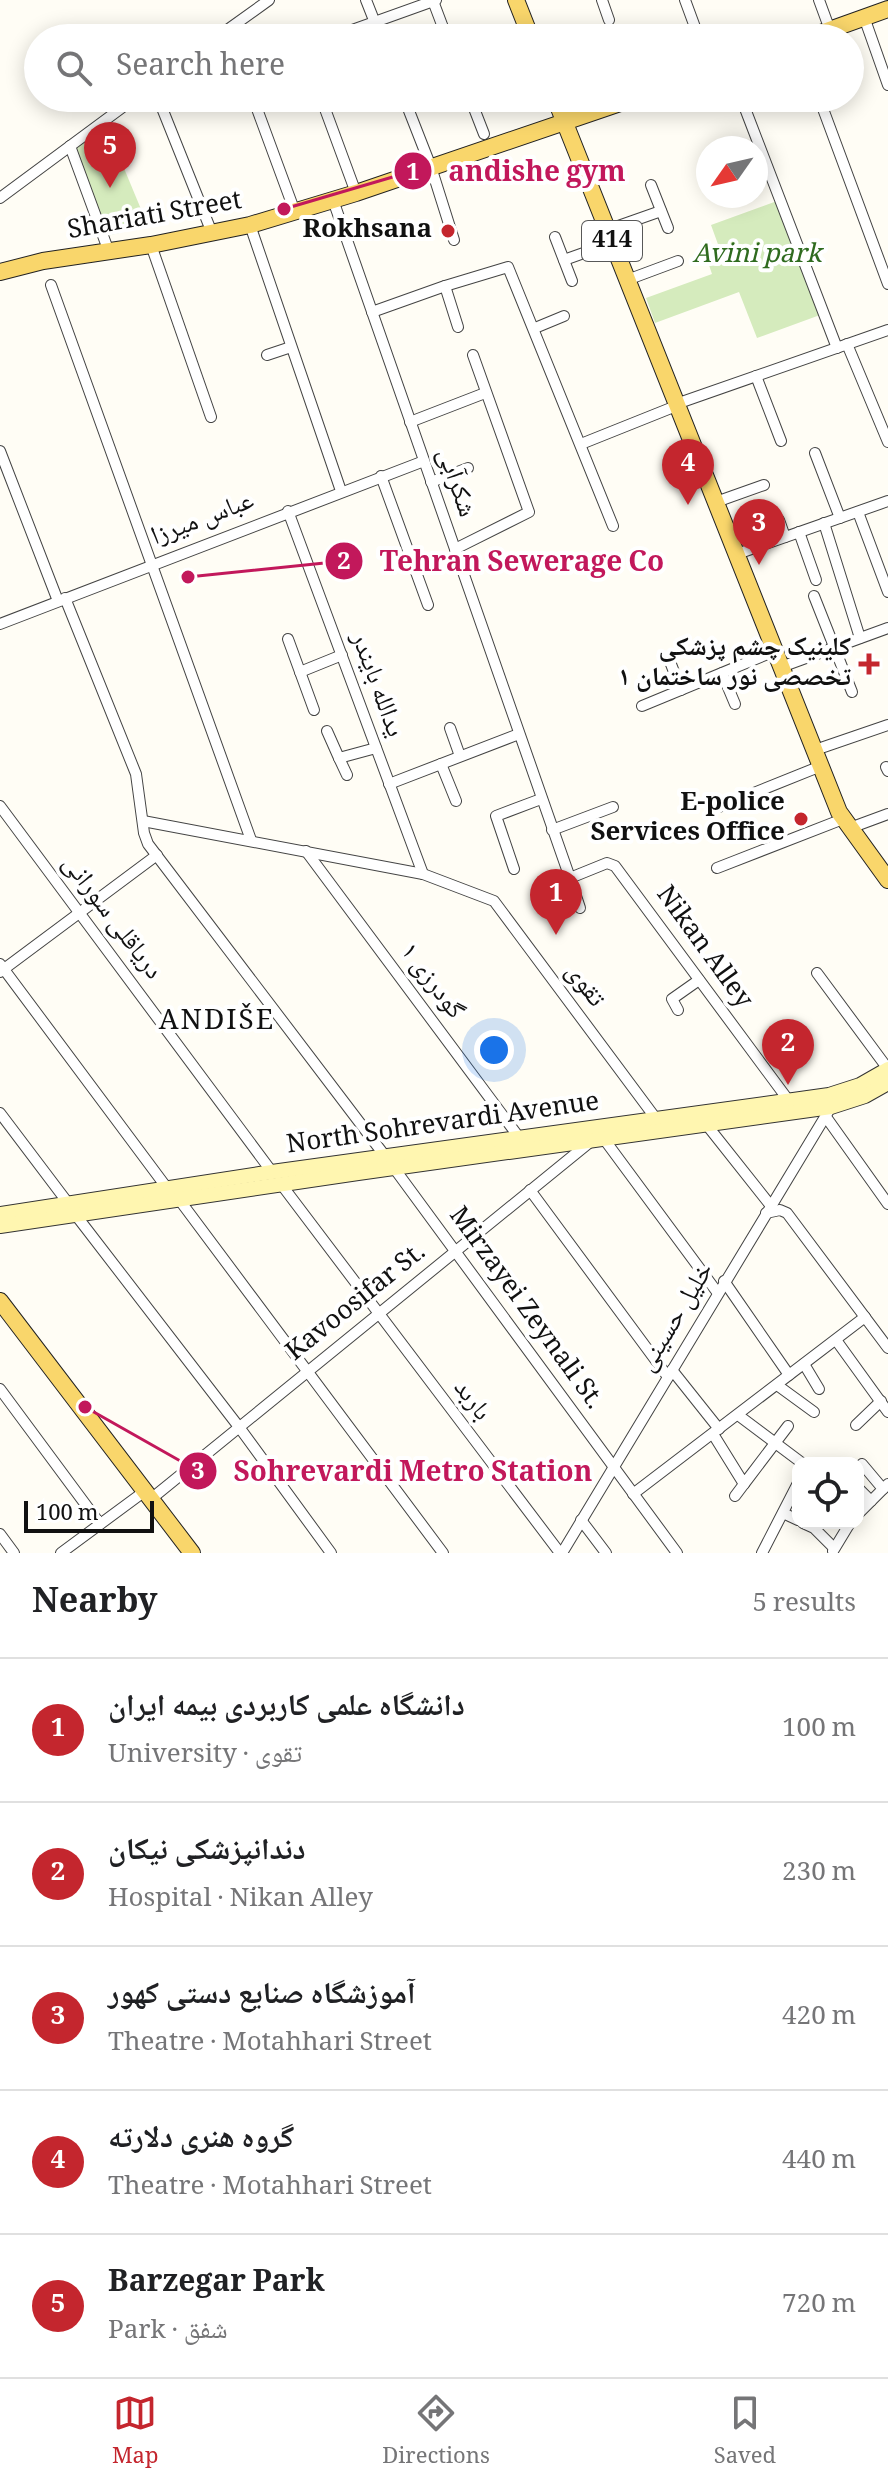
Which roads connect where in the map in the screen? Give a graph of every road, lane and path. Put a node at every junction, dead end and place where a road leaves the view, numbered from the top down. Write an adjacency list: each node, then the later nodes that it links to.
1 (269, 0): 12 (street)
2 (366, 0): 11 (street)
3 (516, 0): 15 (main road)
4 (602, 0): 10 (street)
5 (685, 0): 16 (street)
6 (819, 0): 17 (street)
7 (434, 1): 11 (street); 14 (street)
8 (888, 9): 9 (main road)
9 (864, 17): 18 (main road); 19 (street)
10 (609, 20)
11 (375, 22): 13 (street)
12 (241, 24)
13 (370, 24)
14 (442, 24)
15 (525, 24)
16 (694, 24)
17 (828, 24)
18 (846, 24)
19 (888, 85)
20 (116, 112): 32 (street)
21 (164, 112): 42 (street)
22 (258, 112): 39 (street)
23 (326, 112): 35 (street)
24 (409, 112): 33 (street)
25 (475, 112): 31 (street)
26 (560, 112): 30 (main road, 414)
27 (594, 112): 30 (main road, Shariati Street)
28 (747, 112): 61 (street)
29 (824, 112): 53 (street)
30 (564, 122): 33 (main road, Shariati Street); 44 (main road, 414)
31 (484, 134)
32 (70, 146): 36 (street); 47 (street)
33 (431, 167): 35 (main road, Shariati Street); 45 (street)
34 (651, 185): 38 (street)
35 (356, 193): 37 (main road, Shariati Street)
36 (0, 198)
37 (333, 200): 39 (main road, Shariati Street); 56 (street, شکرآبی)
38 (661, 211): 41 (street); 44 (street)
39 (295, 212): 40 (main road, Shariati Street)
40 (250, 225): 42 (main road, Shariati Street); 62 (street)
41 (668, 228)
42 (212, 233): 46 (main road, Shariati Street)
43 (555, 237): 48 (street)
44 (610, 237): 48 (street); 51 (main road, 414)
45 (454, 240)
46 (151, 245): 47 (main road, Shariati Street); 68 (street)
47 (109, 252): 50 (main road, Shariati Street)
48 (564, 260): 52 (street)
49 (678, 261): 51 (street)
50 (0, 272)
51 (627, 280): 67 (main road, 414)
52 (572, 281)
53 (888, 284)
54 (51, 285): 93 (street)
55 (445, 286): 56 (street); 58 (street); 59 (street)
56 (372, 312): 69 (street, شکرآبی)
57 (564, 316): 59 (street)
58 (458, 327)
59 (535, 328): 72 (street)
60 (888, 330): 61 (street)
61 (842, 346): 65 (street); 71 (street)
62 (291, 347): 63 (street); 80 (street)
63 (267, 355)
64 (473, 355): 66 (street)
65 (756, 376): 67 (street); 70 (street)
66 (485, 393): 69 (street); 91 (street)
67 (678, 405): 72 (street); 82 (main road, 414)
68 (211, 417)
69 (410, 422): 75 (street, شکرآبی)
70 (781, 441)
71 (888, 442)
72 (581, 444): 88 (street)
73 (0, 451): 97 (street, Mirzayei Zeynali St.)
74 (815, 453): 85 (street)
75 (424, 461): 77 (street, عباس میرزا); 78 (street, شکرآبی)
76 (468, 468): 78 (street)
77 (381, 476): 80 (street, عباس میرزا); 98 (street)
78 (431, 482): 91 (street, شکرآبی)
79 (764, 485): 82 (street)
80 (341, 491): 83 (street, عباس میرزا)
81 (888, 501): 84 (street)
82 (716, 502): 92 (main road, 414)
83 (288, 511): 93 (street, عباس میرزا); 104 (street, یدالله بایندر)
84 (858, 512): 85 (street); 95 (street)
85 (840, 518): 87 (street)
86 (779, 520): 90 (street)
87 (824, 523): 89 (street); 101 (street)
88 (613, 526)
89 (799, 532): 90 (street); 94 (street)
90 (785, 537): 92 (street)
91 (455, 549): 117 (street, شکرآبی)
92 (737, 554): 106 (main road, 414)
93 (150, 565): 97 (street, عباس میرزا); 134 (street)
94 (816, 580)
95 (888, 592)
96 (814, 596): 103 (street)
97 (62, 600): 99 (street, عباس میرزا); 131 (street, Mirzayei Zeynali St.)
98 (428, 605)
99 (0, 624)
100 (888, 628): 101 (street)
101 (860, 638): 103 (street)
102 (288, 639): 107 (street)
103 (833, 648): 106 (street); 110 (street)
104 (342, 655): 107 (street); 118 (street, یدالله بایندر)
105 (669, 659): 109 (street)
106 (778, 659): 108 (street); 121 (main road, 414)
107 (300, 672): 113 (street)
108 (722, 673): 109 (street); 111 (street)
109 (681, 690): 112 (street)
110 (852, 692)
111 (735, 704)
112 (642, 706)
113 (314, 710)
114 (888, 725): 121 (street)
115 (450, 728): 119 (street)
116 (327, 731): 120 (street)
117 (519, 734): 119 (street); 125 (street, شکرآبی)
118 (376, 748): 120 (street); 124 (street, یدالله بایندر)
119 (460, 756): 122 (street)
120 (339, 758): 123 (street)
121 (818, 758): 129 (street); 132 (main road, 414)
122 (441, 764): 124 (street); 126 (street)
123 (347, 775)
124 (389, 784): 139 (street, یدالله بایندر)
125 (541, 799): 133 (street, شکرآبی); 138 (street)
126 (456, 801)
127 (0, 806): 143 (street, دریاقلی سورانی)
128 (613, 807): 133 (street)
129 (719, 807)
130 (888, 814): 132 (street)
131 (143, 821): 134 (street, تقوی); 136 (street, Mirzayei Zeynali St.)
132 (846, 823): 137 (street); 141 (main road, 414)
133 (552, 830): 140 (street, شکرآبی)
134 (251, 840): 135 (street, تقوی)
135 (306, 851): 139 (street, تقوی); 155 (street, گودرزی ۱)
136 (157, 855): 143 (street); 157 (street, Mirzayei Zeynali St.)
137 (717, 868)
138 (514, 869)
139 (423, 874): 153 (street, تقوی)
140 (570, 878): 142 (street, شکرآبی); 146 (street, Nikan Alley)
141 (888, 880)
142 (580, 908)
143 (79, 913): 144 (street); 158 (street, دریاقلی سورانی)
144 (1, 968): 160 (street)
145 (817, 973): 148 (street)
146 (699, 980): 147 (street); 150 (street, Nikan Alley)
147 (678, 1010)
148 (888, 1069): 150 (main road, North Sohrevardi Avenue)
149 (888, 1083): 152 (main road, North Sohrevardi Avenue)
150 (789, 1101): 153 (main road, North Sohrevardi Avenue)
151 (0, 1113): 162 (street)
152 (828, 1115): 154 (main road, North Sohrevardi Avenue); 161 (street); 163 (street, خلیل حسینی); 164 (street)
153 (657, 1120): 155 (main road, North Sohrevardi Avenue)
154 (706, 1124): 156 (main road, North Sohrevardi Avenue); 163 (street)
155 (521, 1140): 157 (main road, North Sohrevardi Avenue)
156 (597, 1140): 157 (main road, North Sohrevardi Avenue); 159 (street, Kavoosifar St.); 169 (street)
157 (390, 1162): 158 (main road, North Sohrevardi Avenue); 167 (street, Mirzayei Zeynali St.)
158 (276, 1178): 160 (main road, North Sohrevardi Avenue); 171 (street, دریاقلی سورانی)
159 (530, 1190): 167 (street, Kavoosifar St.); 177 (street)
160 (173, 1193): 162 (main road, North Sohrevardi Avenue); 176 (street)
161 (888, 1204)
162 (71, 1209): 165 (main road, North Sohrevardi Avenue); 166 (main road, North Sohrevardi Avenue); 188 (street)
163 (769, 1210): 164 (street); 168 (street, خلیل حسینی)
164 (787, 1213): 172 (street)
165 (0, 1214)
166 (0, 1226)
167 (455, 1251): 171 (street, Kavoosifar St.); 193 (street, Mirzayei Zeynali St.)
168 (724, 1281): 169 (street, خلیل حسینی); 178 (street)
169 (717, 1292): 177 (street, خلیل حسینی)
170 (0, 1301): 198 (main road)
171 (377, 1314): 176 (street, Kavoosifar St.); 216 (street, باربد)
172 (865, 1317): 173 (street); 174 (street)
173 (836, 1340): 175 (street); 182 (street)
174 (888, 1348)
175 (804, 1364): 178 (street); 181 (street)
176 (307, 1371): 188 (street, Kavoosifar St.); 215 (street)
177 (670, 1373): 189 (street); 193 (street, خلیل حسینی)
178 (789, 1375): 179 (street)
179 (777, 1385): 183 (street); 185 (street)
180 (0, 1389): 206 (street)
181 (819, 1389)
182 (881, 1401): 184 (street); 186 (street)
183 (814, 1412)
184 (888, 1412)
185 (738, 1415): 189 (street); 190 (street)
186 (856, 1425)
187 (788, 1426): 190 (street)
188 (239, 1427): 198 (street, Kavoosifar St.); 214 (street)
189 (716, 1431): 194 (street); 196 (street)
190 (775, 1444): 191 (street); 194 (street)
191 (793, 1457)
192 (864, 1466): 195 (street)
193 (614, 1468): 196 (street, Mirzayei Zeynali St.); 205 (street, خلیل حسینی)
194 (744, 1484): 199 (street)
195 (885, 1486): 201 (street)
196 (633, 1494): 218 (street, Mirzayei Zeynali St.)
197 (864, 1494): 201 (street)
198 (148, 1495): 206 (street, Kavoosifar St.); 213 (main road)
199 (735, 1496)
200 (792, 1496): 203 (street)
201 (871, 1501): 202 (street)
202 (864, 1508)
203 (783, 1513): 204 (street); 219 (street)
204 (792, 1518)
205 (581, 1520): 216 (street, خلیل حسینی); 217 (street)
206 (100, 1524): 211 (street, Kavoosifar St.)
207 (815, 1529): 210 (street)
208 (846, 1529): 210 (street)
209 (0, 1534): 212 (street)
210 (833, 1550)
211 (64, 1552)
212 (14, 1553)
213 (192, 1553)
214 (331, 1553)
215 (443, 1553)
216 (561, 1553)
217 (606, 1553)
218 (677, 1553)
219 (762, 1553)

